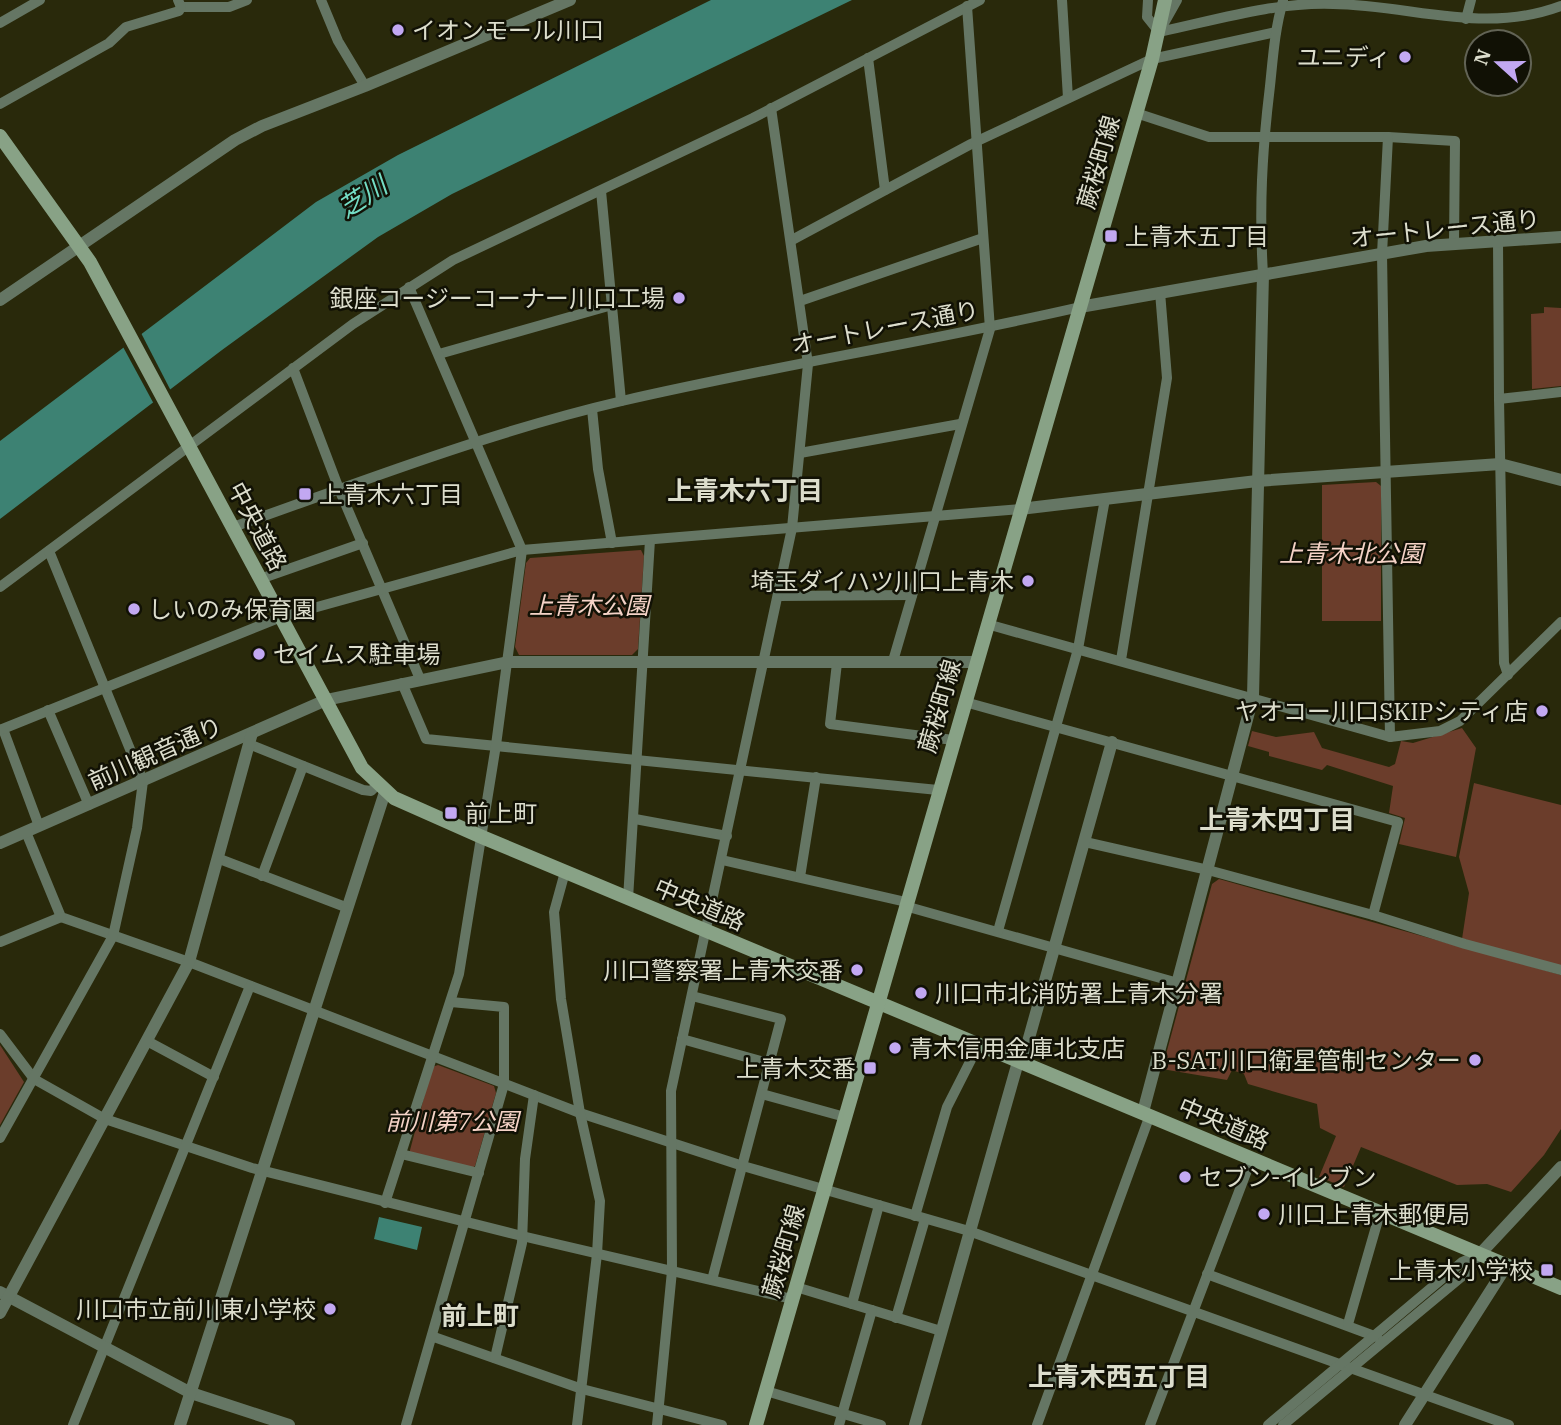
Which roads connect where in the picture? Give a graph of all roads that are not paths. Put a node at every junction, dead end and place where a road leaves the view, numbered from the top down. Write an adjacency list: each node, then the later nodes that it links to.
1 (40, 0): 19 (street)
2 (247, 0): 11 (street)
3 (321, 0): 24 (street)
4 (570, 0): 24 (street)
5 (980, 0): 14 (street)
6 (1062, 0): 25 (street)
7 (1148, 0): 20 (street)
8 (1177, 0): 20 (street)
9 (1471, 0): 18 (street)
10 (1549, 0): 17 (street)
11 (180, 3): 26 (street)
12 (1282, 3): 13 (street); 20 (street); 21 (street)
13 (1402, 4): 18 (street)
14 (967, 6): 22 (street); 32 (street)
15 (1164, 6): 20 (main road, 蕨桜町線)
16 (1561, 6): 17 (street)
17 (1546, 12): 18 (street)
18 (1466, 19)
19 (0, 23)
20 (1159, 32): 23 (main road, 蕨桜町線)
21 (1276, 32): 23 (street); 31 (street)
22 (868, 58): 27 (street); 33 (street)
23 (1152, 59): 25 (street); 28 (main road, 蕨桜町線)
24 (365, 86): 40 (street)
25 (1068, 98): 32 (street)
26 (0, 104)
27 (771, 108): 34 (street); 37 (street)
28 (1136, 113): 31 (street); 48 (main road, 蕨桜町線)
29 (0, 136): 40 (main road, 中央道路)
30 (1388, 137): 31 (street); 39 (street); 41 (street)
31 (1264, 138): 42 (street)
32 (975, 142): 33 (street); 36 (street)
33 (885, 190): 37 (street)
34 (601, 191): 43 (street); 47 (street)
35 (1561, 237): 38 (street, オートレース通り)
36 (983, 238): 46 (street); 49 (street)
37 (792, 240): 46 (street)
38 (1498, 240): 39 (street, オートレース通り); 54 (street)
39 (1454, 243): 41 (street, オートレース通り)
40 (80, 245): 45 (street); 59 (main road, 中央道路)
41 (1382, 254): 42 (street, オートレース通り); 62 (street)
42 (1263, 274): 44 (street, オートレース通り); 64 (street)
43 (409, 287): 50 (street); 52 (street)
44 (1160, 292): 48 (street, オートレース通り); 66 (street)
45 (0, 300)
46 (800, 301): 51 (street)
47 (612, 305): 50 (street); 55 (street)
48 (1080, 307): 49 (street, オートレース通り); 68 (main road, 蕨桜町線)
49 (990, 328): 51 (street, オートレース通り); 57 (street)
50 (439, 354): 58 (street)
51 (808, 364): 55 (street, オートレース通り); 60 (street)
52 (293, 368): 59 (street); 65 (street)
53 (1561, 392): 54 (street)
54 (1499, 399): 61 (street)
55 (621, 401): 56 (street, オートレース通り)
56 (592, 409): 58 (street, オートレース通り); 73 (street)
57 (960, 424): 60 (street); 69 (street)
58 (477, 442): 65 (street, オートレース通り); 75 (street)
59 (188, 445): 70 (main road, 中央道路); 76 (street)
60 (800, 453): 71 (street)
61 (1500, 464): 62 (street); 63 (street); 93 (street)
62 (1386, 472): 64 (street); 103 (street)
63 (1561, 480)
64 (1257, 481): 66 (street); 97 (street)
65 (339, 489): 70 (street, オートレース通り); 74 (street)
66 (1149, 495): 67 (street); 86 (street)
67 (1105, 499): 68 (street); 85 (street)
68 (1020, 509): 69 (street); 84 (main road, 蕨桜町線)
69 (935, 516): 71 (street); 80 (street)
70 (233, 527): 77 (main road, 中央道路)
71 (792, 528): 72 (street); 81 (street)
72 (650, 540): 73 (street); 90 (street)
73 (612, 542): 75 (street)
74 (363, 543): 77 (street); 79 (street)
75 (522, 550): 79 (street); 88 (street)
76 (49, 551): 78 (street); 96 (street)
77 (260, 579): 82 (main road, 中央道路)
78 (0, 587)
79 (383, 589): 82 (street); 94 (street)
80 (912, 595): 81 (street); 87 (street)
81 (779, 596): 91 (street)
82 (281, 617): 96 (street); 98 (main road, 中央道路)
83 (1561, 622): 93 (street)
84 (987, 624): 85 (street); 89 (main road, 蕨桜町線)
85 (1078, 649): 86 (street); 101 (street)
86 (1121, 660): 97 (street)
87 (893, 661): 89 (street, 前川観音通り); 92 (street, 前川観音通り)
88 (508, 662): 90 (street, 前川観音通り); 94 (street, 前川観音通り); 107 (street)
89 (976, 662): 99 (main road, 蕨桜町線)
90 (643, 663): 91 (street, 前川観音通り); 108 (street)
91 (765, 663): 92 (street, 前川観音通り); 110 (street)
92 (837, 663): 105 (street)
93 (1508, 675): 103 (street)
94 (420, 680): 95 (street, 前川観音通り)
95 (402, 683): 98 (street, 前川観音通り); 107 (street)
96 (107, 686): 100 (street); 113 (street)
97 (1254, 696): 103 (street); 112 (street)
98 (326, 700): 104 (street, 前川観音通り); 114 (main road, 中央道路)
99 (965, 702): 101 (street); 105 (main road, 蕨桜町線)
100 (48, 710): 102 (street); 116 (street)
101 (1056, 727): 106 (street); 135 (street)
102 (2, 729): 118 (street)
103 (1390, 737)
104 (250, 739): 109 (street); 113 (street, 前川観音通り); 123 (street)
105 (953, 740): 115 (main road, 蕨桜町線)
106 (1112, 742): 112 (street); 121 (street)
107 (496, 745): 108 (street); 120 (street)
108 (638, 759): 110 (street); 117 (street)
109 (303, 766): 114 (street); 127 (street)
110 (741, 770): 111 (street); 119 (street)
111 (816, 777): 115 (street); 128 (street)
112 (1231, 777): 125 (street); 132 (street)
113 (144, 781): 116 (street, 前川観音通り); 136 (street)
114 (381, 789): 120 (main road, 中央道路); 131 (street)
115 (939, 790): 130 (main road, 蕨桜町線)
116 (89, 805): 118 (street, 前川観音通り)
117 (635, 819): 119 (street); 129 (street)
118 (32, 829): 122 (street, 前川観音通り); 133 (street)
119 (727, 836): 124 (street)
120 (482, 837): 126 (main road, 中央道路); 144 (street)
121 (1085, 842): 125 (street); 138 (street)
122 (0, 843)
123 (217, 858): 127 (street); 139 (street)
124 (722, 860): 128 (street); 134 (street)
125 (1208, 870): 132 (street); 141 (street)
126 (565, 872): 129 (main road, 中央道路); 159 (street)
127 (262, 876): 131 (street)
128 (800, 877): 130 (street)
129 (628, 899): 134 (main road, 中央道路)
130 (905, 904): 135 (street); 145 (main road, 蕨桜町線)
131 (348, 908): 146 (street)
132 (1373, 915): 140 (street)
133 (61, 916): 136 (street); 137 (street)
134 (705, 931): 143 (street); 145 (main road, 中央道路)
135 (998, 931): 138 (street)
136 (113, 936): 139 (street); 155 (street)
137 (0, 942)
138 (1055, 949): 141 (street); 152 (street)
139 (189, 962): 142 (street); 149 (street)
140 (1561, 970)
141 (1178, 983): 160 (street)
142 (250, 986): 146 (street); 154 (street)
143 (692, 996): 148 (street); 153 (street)
144 (450, 1002): 151 (street); 156 (street)
145 (878, 1003): 150 (main road, 中央道路); 161 (main road, 蕨桜町線)
146 (313, 1013): 151 (street); 170 (street)
147 (0, 1034): 155 (street)
148 (682, 1039): 153 (street); 164 (street)
149 (147, 1041): 154 (street); 162 (street)
150 (978, 1046): 152 (main road, 中央道路); 176 (street)
151 (431, 1057): 156 (street); 166 (street)
152 (1020, 1062): 160 (main road, 中央道路); 178 (street)
153 (771, 1064): 157 (street)
154 (214, 1077): 165 (street)
155 (34, 1079): 162 (street); 163 (street)
156 (504, 1084): 158 (street); 171 (street)
157 (762, 1094): 161 (street); 168 (street)
158 (534, 1095): 159 (street); 179 (street)
159 (580, 1113): 164 (street); 180 (street)
160 (1146, 1114): 167 (main road, 中央道路); 185 (street)
161 (845, 1117): 172 (main road, 蕨桜町線)
162 (105, 1119): 165 (street); 189 (street)
163 (0, 1138)
164 (673, 1143): 168 (street); 183 (street)
165 (187, 1146): 170 (street); 200 (street)
166 (401, 1154): 171 (street); 173 (street)
167 (1251, 1160): 175 (main road, 中央道路); 184 (street)
168 (743, 1166): 172 (street); 186 (street)
169 (1561, 1167): 181 (street)
170 (261, 1171): 173 (street); 206 (street)
171 (479, 1173): 177 (street)
172 (824, 1190): 174 (street); 188 (main road, 蕨桜町線)
173 (385, 1203): 177 (street)
174 (879, 1205): 176 (street); 190 (street)
175 (1380, 1213): 181 (main road, 中央道路); 195 (street)
176 (920, 1217): 178 (street); 194 (street)
177 (465, 1222): 179 (street); 198 (street)
178 (969, 1231): 185 (street); 196 (street)
179 (522, 1236): 180 (street); 201 (street)
180 (597, 1254): 183 (street); 204 (street)
181 (1479, 1254): 182 (main road, 中央道路); 197 (street); 199 (street)
182 (1507, 1265): 187 (main road, 中央道路); 207 (street)
183 (672, 1271): 186 (street); 208 (street)
184 (1207, 1274): 193 (street); 195 (street)
185 (1091, 1276): 193 (street); 221 (street)
186 (712, 1280): 188 (street)
187 (1561, 1288)
188 (794, 1293): 190 (street); 205 (main road, 蕨桜町線)
189 (4, 1294): 192 (street); 200 (street)
190 (852, 1304): 191 (street)
191 (872, 1310): 194 (street); 209 (street)
192 (0, 1312)
193 (1193, 1312): 202 (street); 222 (street)
194 (897, 1318): 196 (street)
195 (1348, 1324): 197 (street)
196 (941, 1331): 220 (street)
197 (1375, 1335): 199 (street); 202 (street)
198 (433, 1337): 201 (street); 213 (street)
199 (1382, 1343): 203 (street)
200 (104, 1348): 206 (street); 210 (street)
201 (495, 1358): 204 (street)
202 (1339, 1365): 203 (street); 223 (street)
203 (1350, 1369): 207 (street); 224 (street)
204 (582, 1389): 208 (street); 214 (street)
205 (766, 1391): 209 (street); 217 (main road, 蕨桜町線)
206 (191, 1393): 211 (street); 212 (street)
207 (1425, 1395): 225 (street); 226 (street)
208 (659, 1408): 215 (street); 216 (street)
209 (842, 1413): 218 (street); 219 (street)
210 (73, 1425)
211 (180, 1425)
212 (289, 1425)
213 (406, 1425)
214 (577, 1425)
215 (657, 1425)
216 (722, 1425)
217 (756, 1425)
218 (839, 1425)
219 (881, 1425)
220 (915, 1425)
221 (1037, 1425)
222 (1150, 1425)
223 (1268, 1425)
224 (1283, 1425)
225 (1405, 1425)
226 (1509, 1425)

